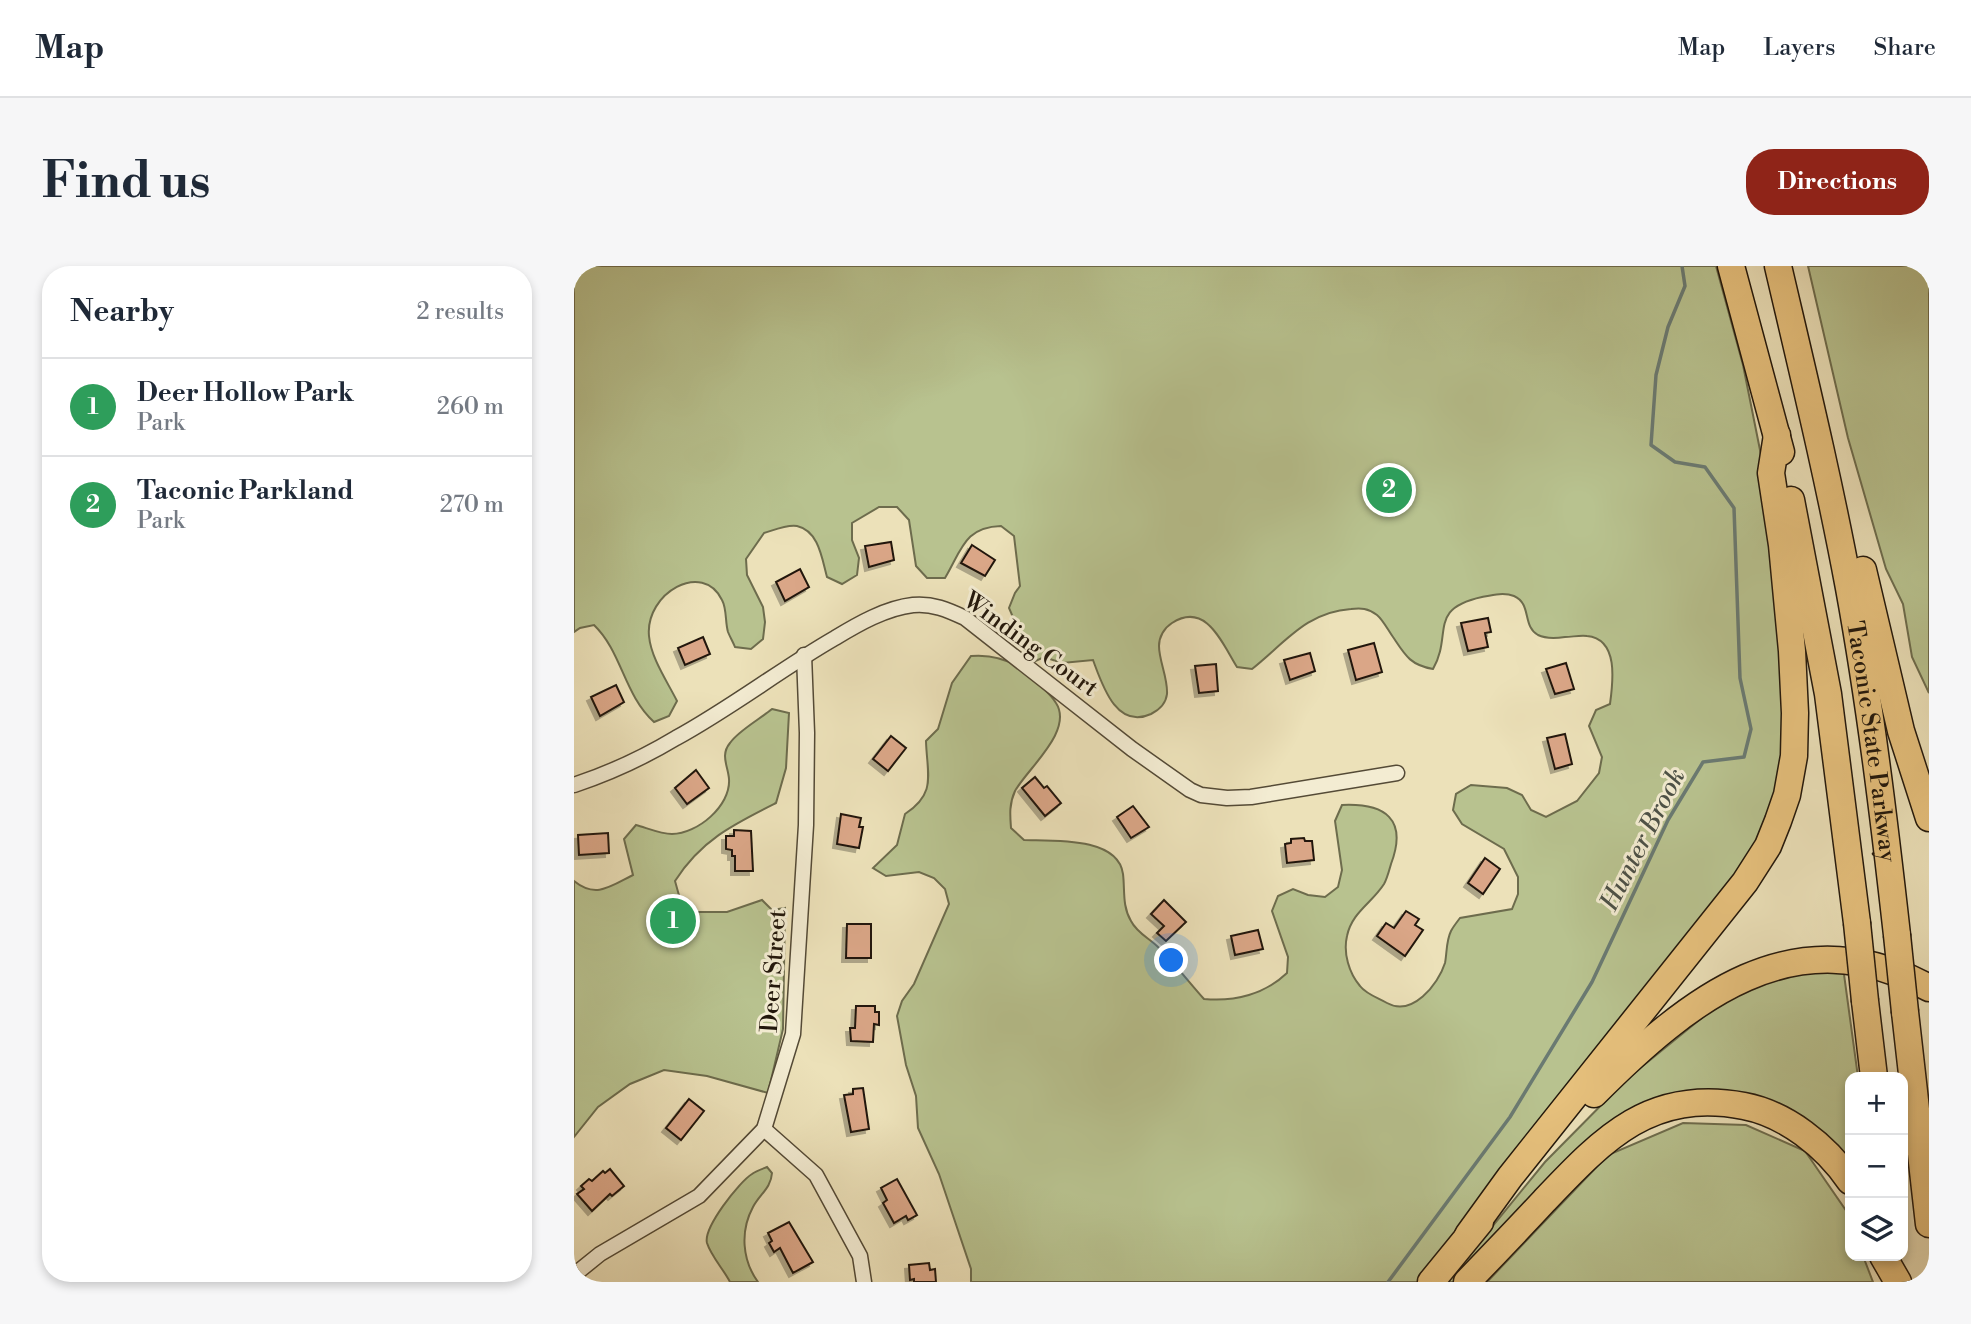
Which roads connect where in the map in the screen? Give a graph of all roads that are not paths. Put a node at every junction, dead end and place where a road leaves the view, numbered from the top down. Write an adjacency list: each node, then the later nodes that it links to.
1 (1731, 266): 4 (highway, Taconic State Parkway)
2 (1778, 266): 13 (highway, Taconic State Parkway, bridge)
3 (1792, 266): 8 (highway)
4 (1777, 435): 10 (highway, Taconic State Parkway, bridge); 14 (highway)
5 (804, 655): 6 (street, Winding Court); 7 (street, Winding Court); 11 (street, Deer Street)
6 (1397, 773)
7 (574, 785)
8 (1929, 818)
9 (1929, 988): 14 (highway)
10 (1873, 1072)
11 (764, 1129): 17 (street, Deer Street); 18 (street)
12 (1845, 1175): 20 (highway)
13 (1929, 1224)
14 (1468, 1235): 19 (highway)
15 (1886, 1261): 21 (highway)
16 (1896, 1261): 21 (highway)
17 (574, 1275)
18 (864, 1282)
19 (1431, 1282)
20 (1467, 1282)
21 (1898, 1282)

